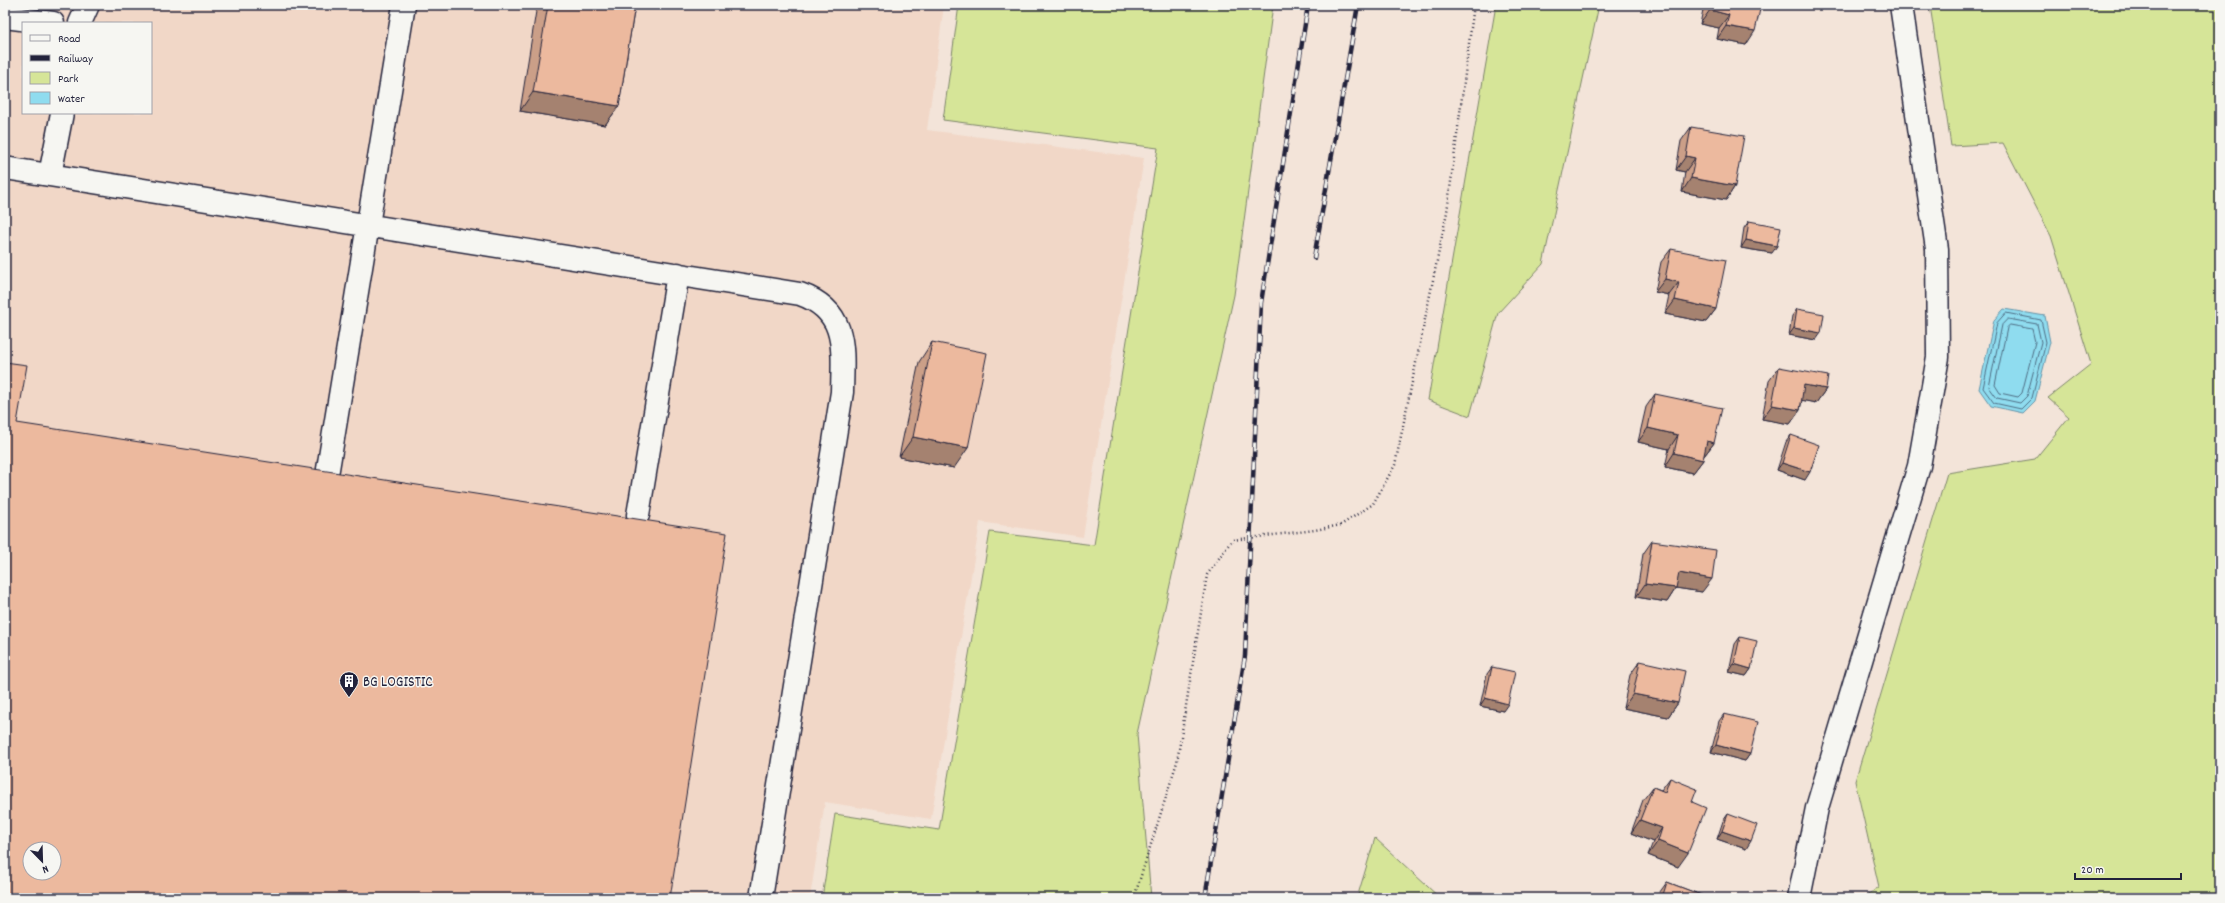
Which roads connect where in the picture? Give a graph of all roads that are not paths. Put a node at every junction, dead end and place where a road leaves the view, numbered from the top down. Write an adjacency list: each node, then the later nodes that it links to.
1 (88, 5): 6 (street)
2 (404, 5): 10 (street)
3 (1901, 5): 15 (street)
4 (5, 17): 5 (street)
5 (45, 22)
6 (80, 22)
7 (62, 114): 9 (street)
8 (6, 171): 9 (street)
9 (50, 176): 10 (street)
10 (369, 226): 11 (street); 12 (street)
11 (678, 274): 13 (street); 14 (street)
12 (328, 469)
13 (638, 515)
14 (760, 898)
15 (1799, 898)

